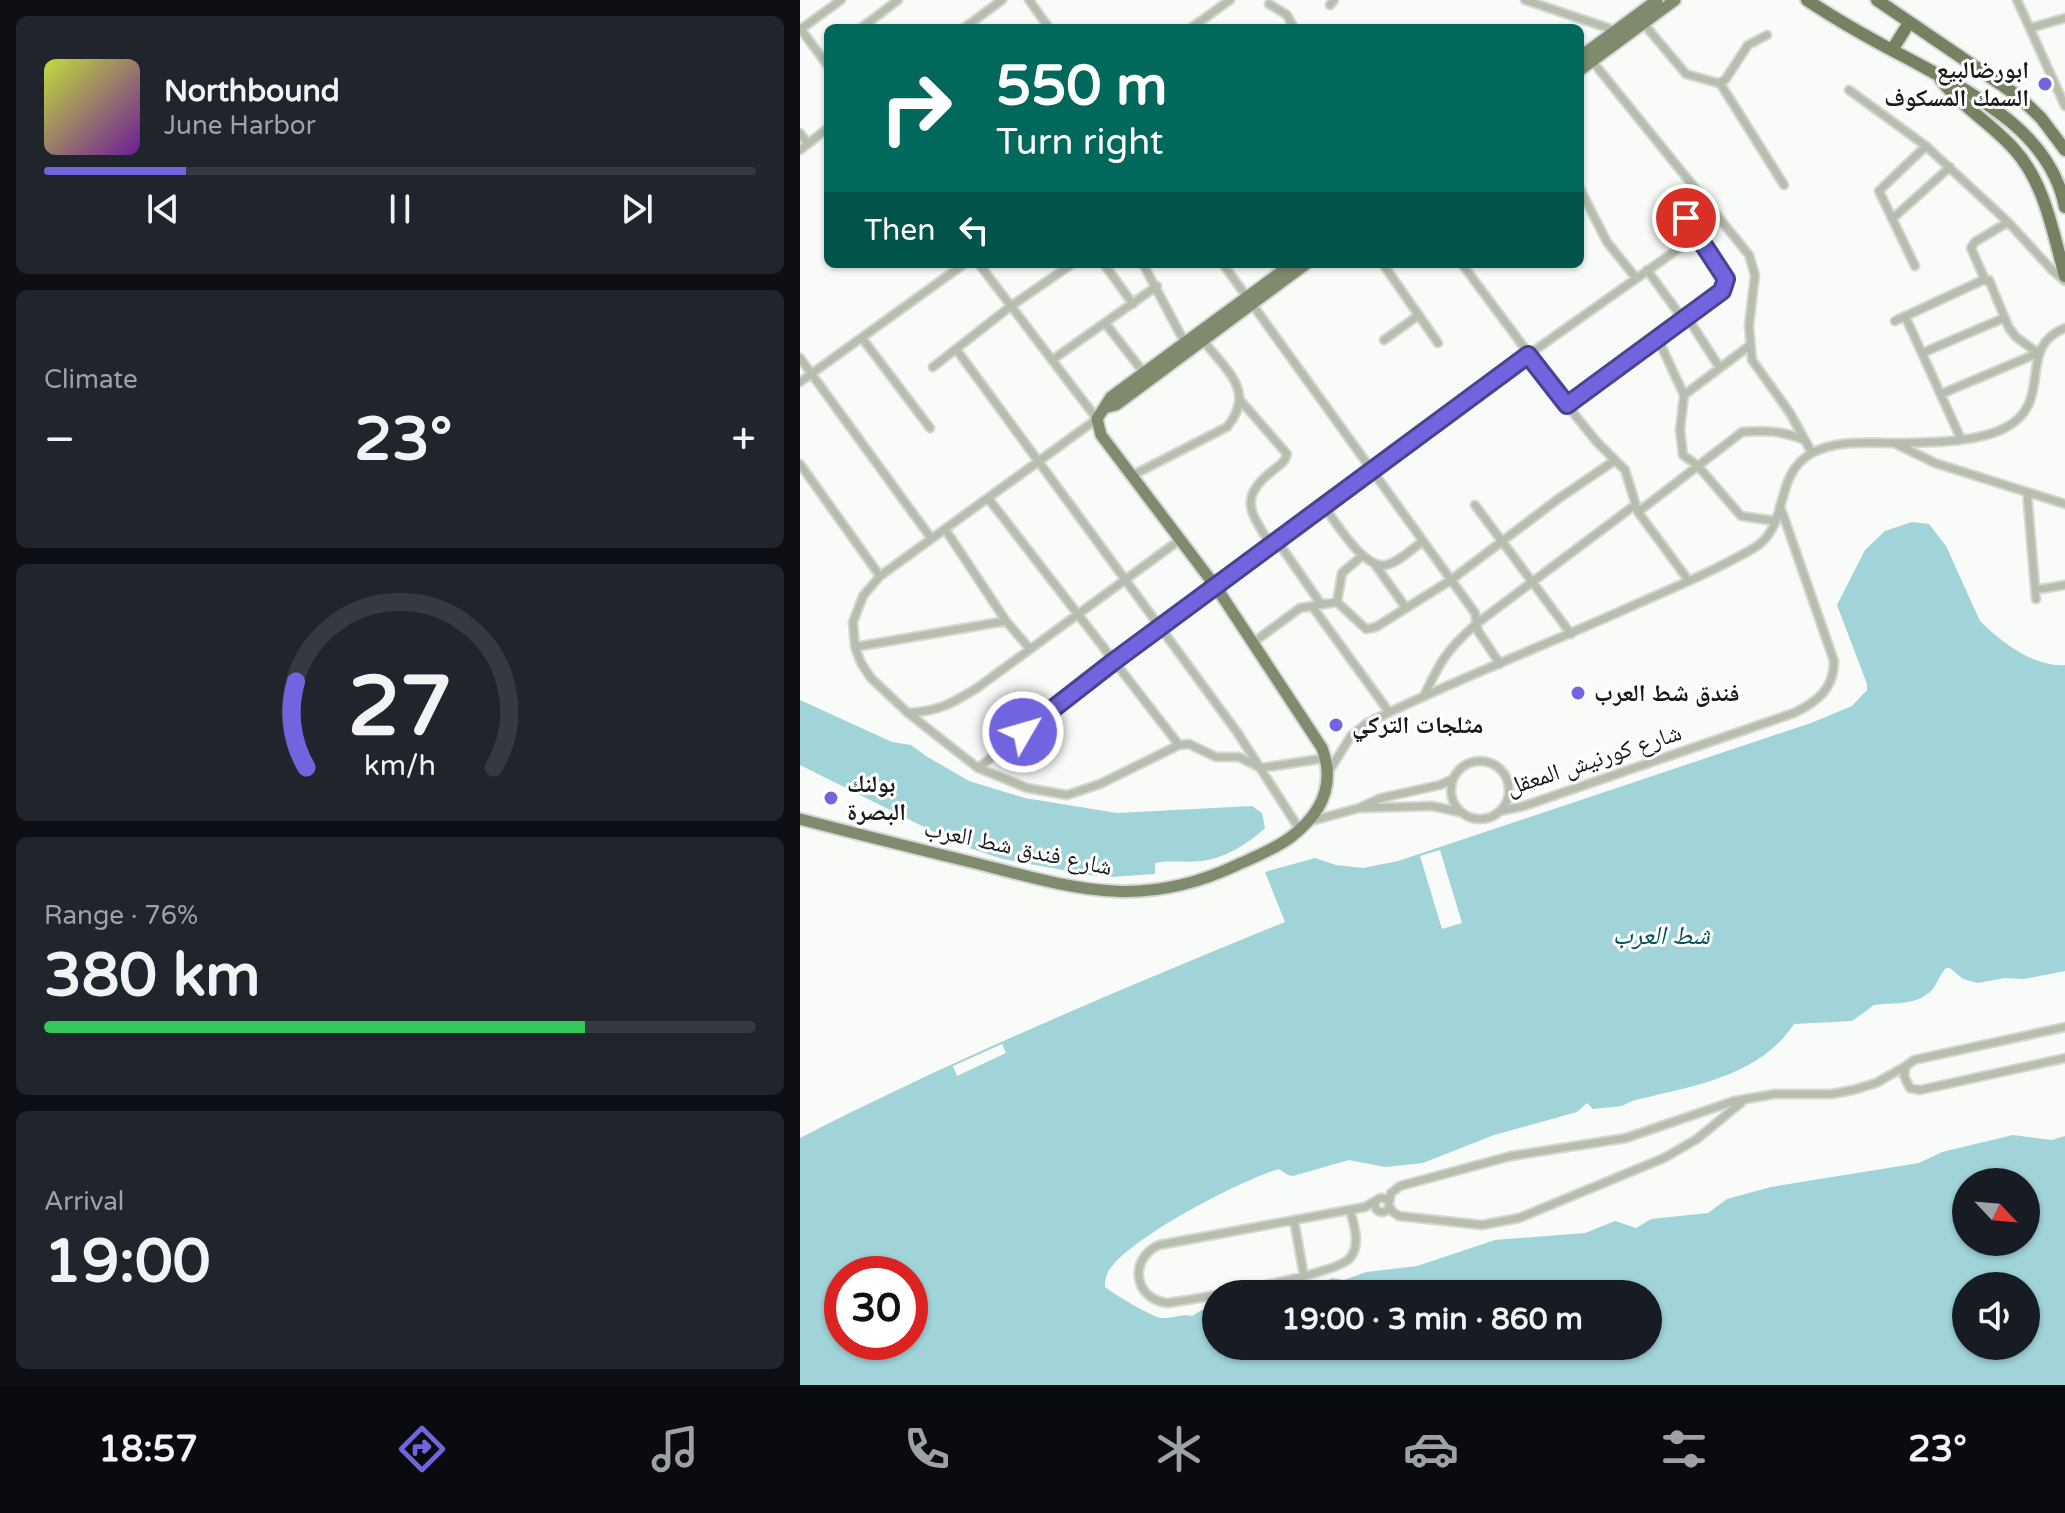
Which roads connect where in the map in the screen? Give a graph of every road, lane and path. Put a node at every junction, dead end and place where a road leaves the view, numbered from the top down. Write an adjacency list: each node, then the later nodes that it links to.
1 (841, 0): 22 (street)
2 (898, 0): 15 (street)
3 (1002, 0): 16 (street)
4 (1029, 0): 17 (street)
5 (1230, 0): 18 (street)
6 (1525, 0): 23 (street)
7 (1657, 0): 23 (main road)
8 (1675, 0): 20 (main road)
9 (1807, 0): 25 (highway)
10 (1877, 0): 14 (highway)
11 (2017, 0): 21 (street)
12 (1269, 4): 19 (street)
13 (2065, 18): 21 (street)
14 (1909, 23): 25 (highway); 41 (highway)
15 (866, 24)
16 (972, 24)
17 (1046, 24)
18 (1197, 24)
19 (1292, 24)
20 (1644, 24): 28 (main road); 33 (street)
21 (2030, 28): 32 (street)
22 (800, 29): 27 (street)
23 (1617, 31): 26 (main road)
24 (1767, 35): 33 (street)
25 (1892, 50): 30 (highway)
26 (1584, 54)
27 (824, 55)
28 (1593, 62): 29 (main road); 82 (street)
29 (1584, 68)
30 (1937, 75): 46 (highway); 63 (highway)
31 (2065, 76): 32 (street)
32 (2054, 80): 35 (street)
33 (1720, 83): 43 (street)
34 (1849, 90): 39 (street)
35 (2065, 106)
36 (824, 131): 38 (street)
37 (800, 133): 38 (street)
38 (808, 144): 40 (street)
39 (1926, 146): 42 (street); 47 (street)
40 (800, 150)
41 (2065, 150)
42 (1950, 167): 47 (street); 48 (street)
43 (1784, 185)
44 (1584, 197): 62 (street)
45 (1674, 201): 49 (street)
46 (2065, 202)
47 (1892, 219): 50 (street)
48 (2008, 222): 63 (street); 64 (street)
49 (1698, 235): 61 (street); 71 (street)
50 (1915, 266)
51 (958, 268): 76 (street)
52 (982, 268): 68 (street)
53 (1066, 268): 68 (street)
54 (1107, 268): 67 (street)
55 (1146, 268): 65 (street)
56 (1226, 268): 66 (street)
57 (1287, 268): 66 (main road)
58 (1300, 268): 66 (main road)
59 (1386, 268): 69 (street)
60 (1465, 268): 86 (street)
61 (1647, 270): 62 (street); 71 (street)
62 (1636, 278): 86 (street)
63 (2065, 278)
64 (1985, 280): 70 (street); 72 (street)
65 (1157, 286): 67 (street); 80 (street)
66 (1250, 301): 78 (main road); 80 (main road); 109 (street)
67 (1133, 304): 74 (street)
68 (1011, 306): 83 (street); 88 (street)
69 (1419, 315): 79 (street); 81 (street)
70 (1905, 316): 73 (street); 84 (street)
71 (1685, 318): 77 (street); 90 (street)
72 (2004, 318): 84 (street); 85 (street)
73 (1895, 321)
74 (1105, 323): 88 (street); 91 (street)
75 (2065, 328): 85 (street)
76 (862, 338): 92 (street); 100 (street)
77 (1658, 339): 95 (street); 97 (street)
78 (1203, 340): 96 (street); 98 (main road)
79 (1384, 340)
80 (1185, 343): 91 (main road)
81 (1438, 343)
82 (1749, 346): 90 (street); 102 (street)
83 (956, 349): 89 (street); 106 (street)
84 (1922, 353): 94 (street)
85 (2038, 353): 94 (street); 101 (street)
86 (1528, 355): 97 (street); 109 (street)
87 (800, 358): 92 (street)
88 (1052, 360): 99 (street)
89 (933, 367)
90 (1720, 368): 95 (street)
91 (1144, 373): 98 (main road)
92 (811, 374): 93 (street); 120 (street)
93 (800, 382)
94 (1941, 394): 101 (street)
95 (1684, 395): 108 (street)
96 (1241, 401): 110 (street); 124 (street)
97 (1567, 405): 105 (street)
98 (1104, 408): 99 (main road)
99 (1097, 419): 106 (street); 110 (main road)
100 (930, 428)
101 (1961, 439): 103 (street)
102 (1805, 440): 104 (street); 108 (street)
103 (1894, 443): 104 (street); 111 (street)
104 (1812, 453): 115 (street)
105 (1614, 461): 117 (street); 123 (street)
106 (1038, 463): 112 (street); 129 (street)
107 (800, 464): 127 (street)
108 (1698, 466): 117 (street); 118 (street)
109 (1373, 472): 116 (street); 122 (street)
110 (1133, 475): 121 (main road)
111 (2027, 492): 113 (street); 134 (street)
112 (988, 498): 119 (street); 140 (street)
113 (2065, 504)
114 (1475, 505): 123 (street)
115 (1780, 506): 118 (street); 160 (street, شارع كورنيش المعقل)
116 (1324, 507): 124 (street); 125 (street)
117 (1636, 509): 130 (street); 131 (street)
118 (1776, 521): 130 (street)
119 (945, 529): 120 (street); 141 (street)
120 (931, 538): 127 (street)
121 (1181, 539): 129 (street); 133 (main road)
122 (1423, 541): 126 (street); 128 (street)
123 (1501, 541): 128 (street); 131 (street)
124 (1275, 544): 133 (street); 137 (street)
125 (1362, 556): 126 (street); 136 (street)
126 (1374, 563): 139 (street)
127 (880, 576): 146 (street)
128 (1451, 580): 139 (street); 142 (street)
129 (1125, 581): 140 (street); 143 (street)
130 (1689, 581): 144 (street)
131 (1531, 584): 142 (street); 144 (street)
132 (2065, 585): 134 (street)
133 (1216, 587): 143 (street); 145 (main road)
134 (2035, 590): 135 (street)
135 (2036, 599)
136 (1337, 602): 137 (street); 139 (street)
137 (1321, 604): 138 (street)
138 (1312, 606): 145 (street); 151 (street)
139 (1406, 608)
140 (1078, 615): 147 (street); 148 (street)
141 (1006, 621): 146 (street); 147 (street)
142 (1476, 624): 149 (street); 150 (street)
143 (1159, 628): 148 (street); 156 (street)
144 (1571, 634): 149 (street)
145 (1254, 642): 154 (main road)
146 (855, 647): 152 (street)
147 (1030, 649): 152 (street)
148 (1113, 662): 153 (street); 155 (street)
149 (1500, 664): 150 (street)
150 (1424, 696): 151 (street)
151 (1389, 712): 157 (street)
152 (908, 713): 155 (street)
153 (1179, 745): 155 (street); 156 (street)
154 (1326, 758): 156 (street); 157 (main road)
155 (978, 768)
156 (1261, 768): 163 (street)
157 (1329, 771): 163 (main road)
158 (1453, 779): 159 (street); 160 (street); 161 (street)
159 (1359, 808): 161 (street); 163 (street)
160 (1500, 811): 161 (street)
161 (1464, 814)
162 (800, 819): 163 (main road, شارع فندق شط العرب)
163 (1304, 826)
164 (2065, 1027): 166 (street)
165 (2065, 1058): 166 (street)
166 (1906, 1066): 167 (street)
167 (1749, 1098): 168 (street); 171 (street)
168 (1394, 1189): 169 (street); 171 (street)
169 (1379, 1199): 170 (street); 171 (street); 171 (street)
170 (1365, 1207): 171 (street); 172 (street)
171 (1385, 1208)
172 (1350, 1210): 173 (street); 174 (street)
173 (1294, 1220): 174 (street); 174 (street)
174 (1304, 1276)

